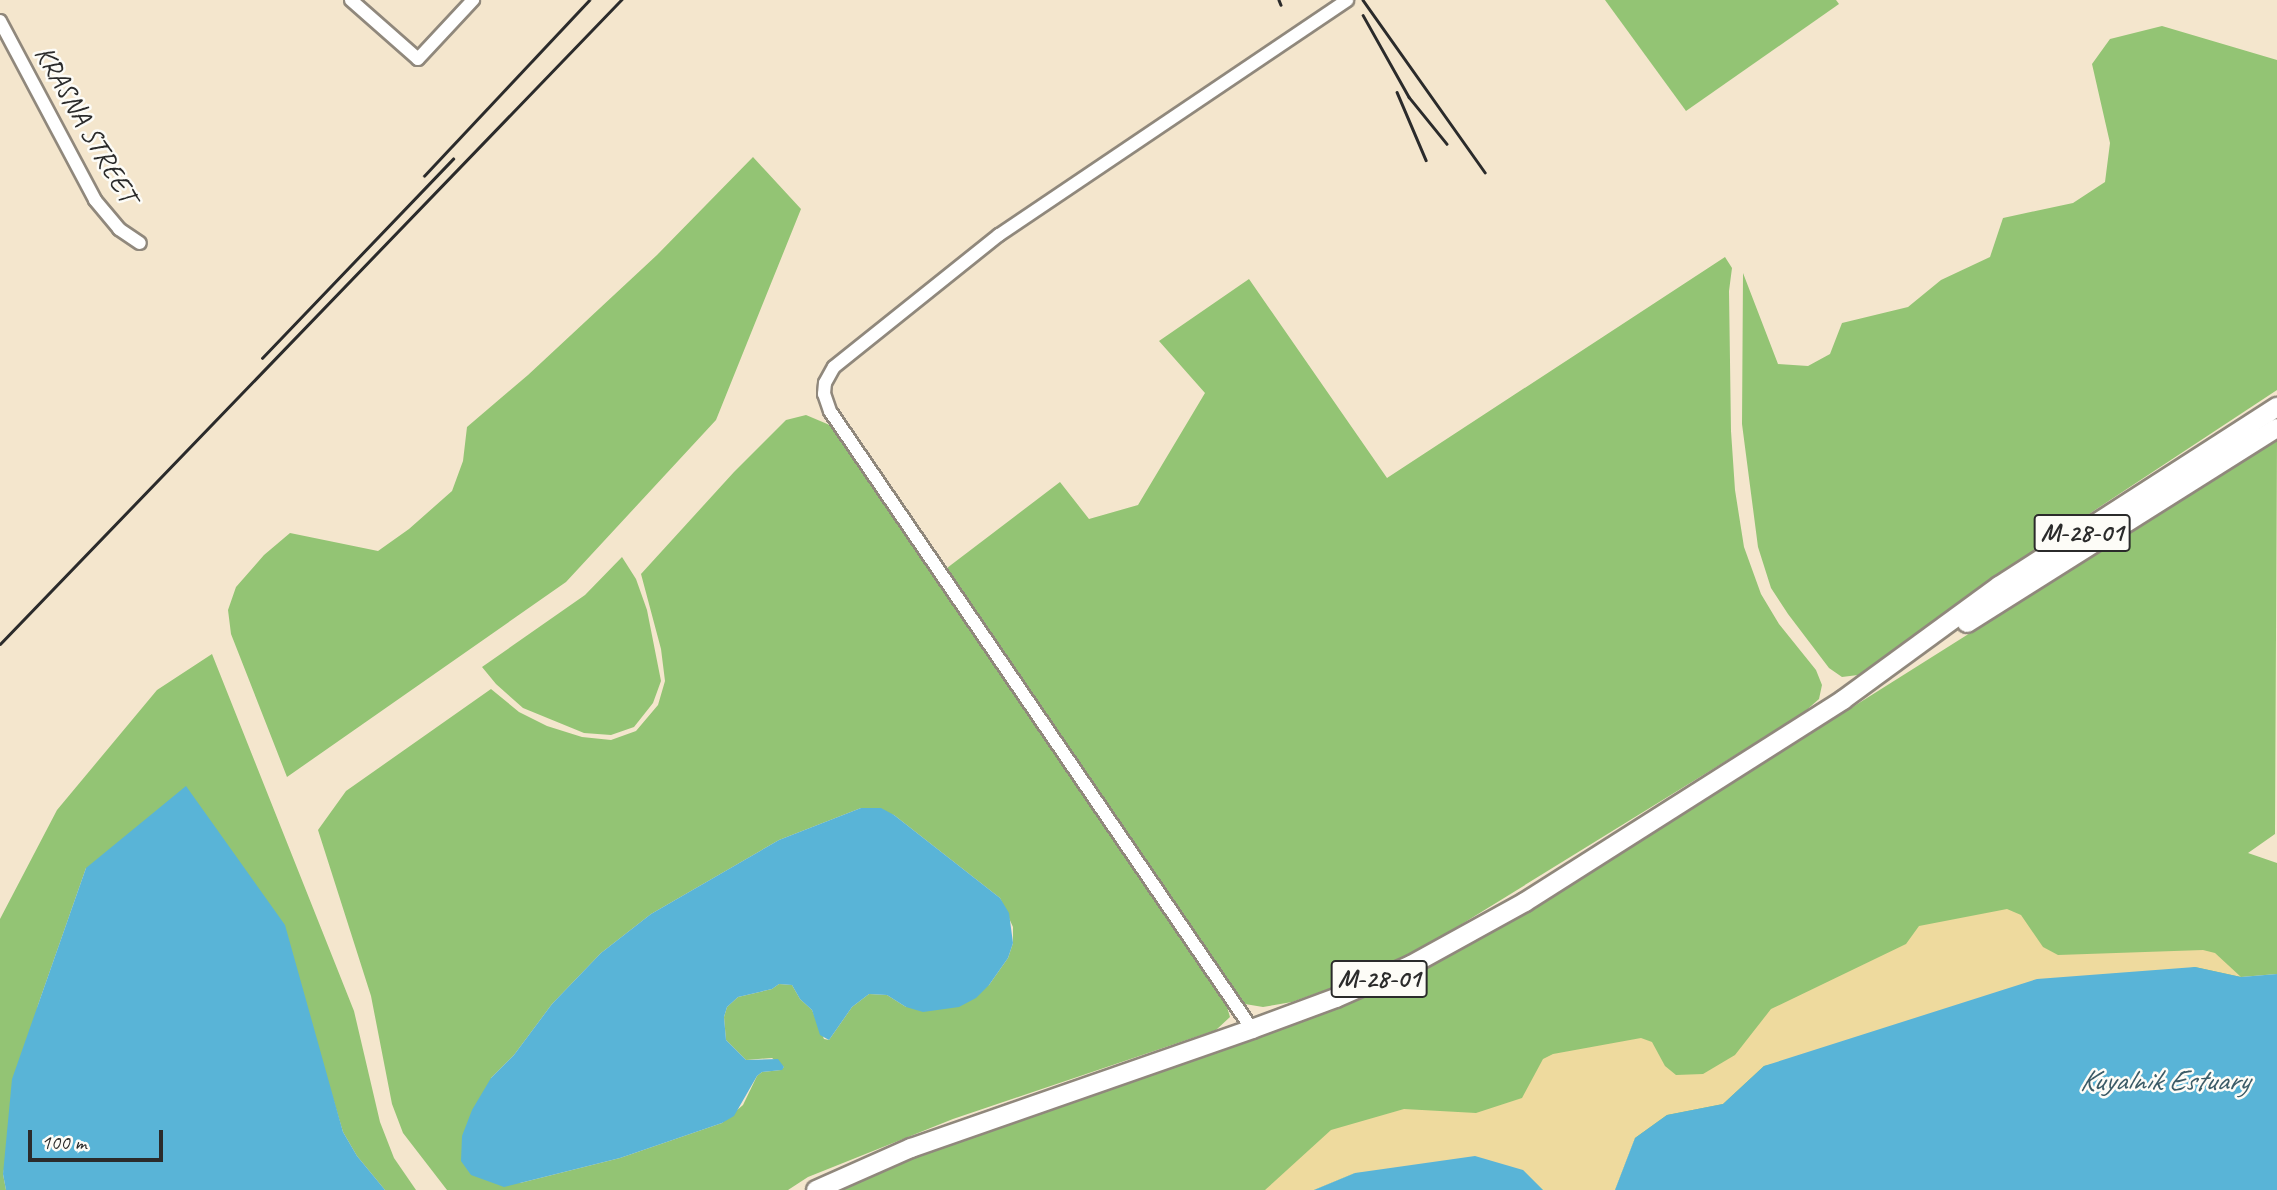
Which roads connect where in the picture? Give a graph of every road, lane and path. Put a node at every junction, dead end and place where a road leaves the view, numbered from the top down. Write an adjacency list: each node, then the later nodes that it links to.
1 (351, 0): 2 (street)
2 (473, 0)
3 (1347, 0): 11 (street)
4 (0, 21): 5 (street, KRASNA STREET)
5 (140, 243)
6 (2277, 407): 10 (highway, М-28-01)
7 (2277, 428): 9 (highway, М-28-01)
8 (2277, 436): 9 (highway)
9 (2190, 483): 10 (highway, М-28-01)
10 (1892, 667): 11 (highway, М-28-01)
11 (1252, 1029): 12 (highway, М-28-01)
12 (816, 1190)

